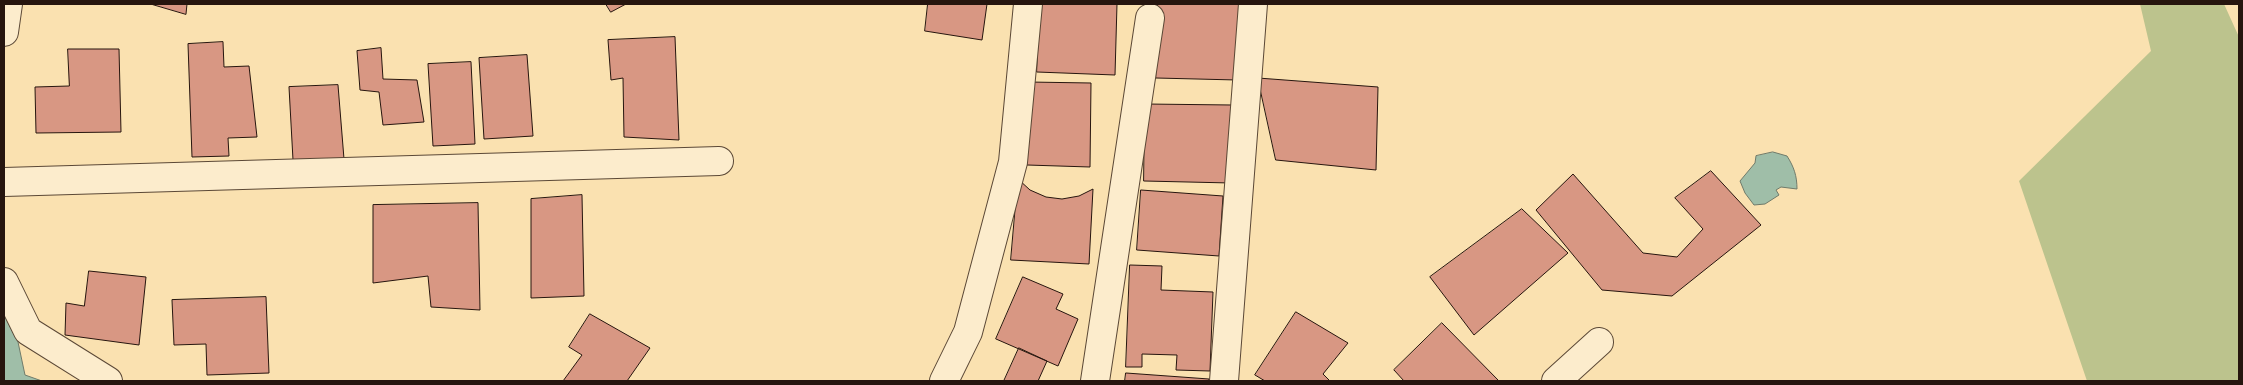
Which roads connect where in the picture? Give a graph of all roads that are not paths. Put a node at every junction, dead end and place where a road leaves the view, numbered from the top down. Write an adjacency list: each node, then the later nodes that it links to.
1 (8, 4): 5 (street)
2 (1028, 4): 11 (street)
3 (1253, 4): 13 (street)
4 (1150, 18): 12 (street)
5 (4, 32)
6 (719, 161): 7 (street)
7 (4, 182)
8 (4, 282): 10 (street)
9 (1599, 342): 14 (street)
10 (108, 381)
11 (944, 381)
12 (1095, 381)
13 (1224, 381)
14 (1556, 381)

